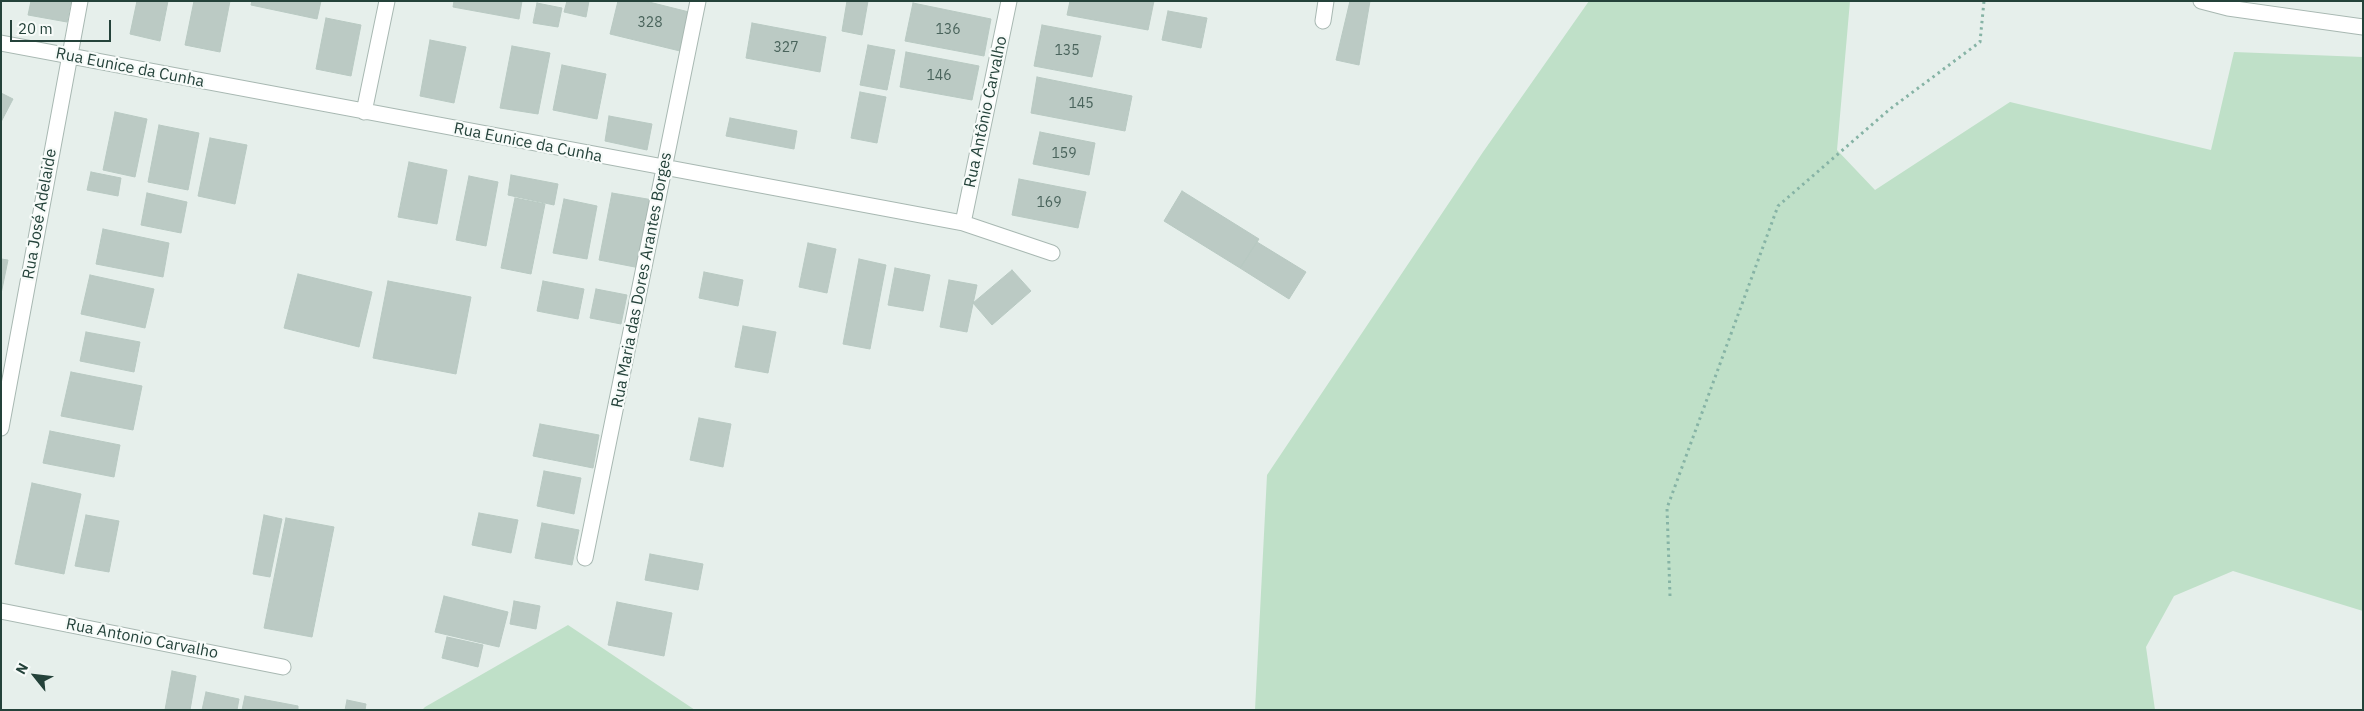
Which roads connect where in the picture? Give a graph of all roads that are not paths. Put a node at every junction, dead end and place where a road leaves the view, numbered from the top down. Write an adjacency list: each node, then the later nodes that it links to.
1 (80, 1): 10 (street, Rua José Adelaide)
2 (387, 1): 11 (street)
3 (698, 1): 12 (street, Rua Maria das Dores Arantes Borges)
4 (1009, 1): 13 (street, Rua Antônio Carvalho)
5 (1326, 1): 7 (street)
6 (2201, 1): 8 (street)
7 (1323, 21)
8 (2363, 27)
9 (1, 43): 10 (street, Rua Eunice da Cunha)
10 (69, 57): 11 (street, Rua Eunice da Cunha); 15 (street, Rua José Adelaide)
11 (364, 112): 12 (street, Rua Eunice da Cunha)
12 (664, 168): 13 (street, Rua Eunice da Cunha); 16 (street, Rua Maria das Dores Arantes Borges)
13 (963, 223): 14 (street, Rua Eunice da Cunha)
14 (1052, 253)
15 (1, 428)
16 (585, 558)
17 (1, 611): 18 (street, Rua Antonio Carvalho)
18 (283, 667)

